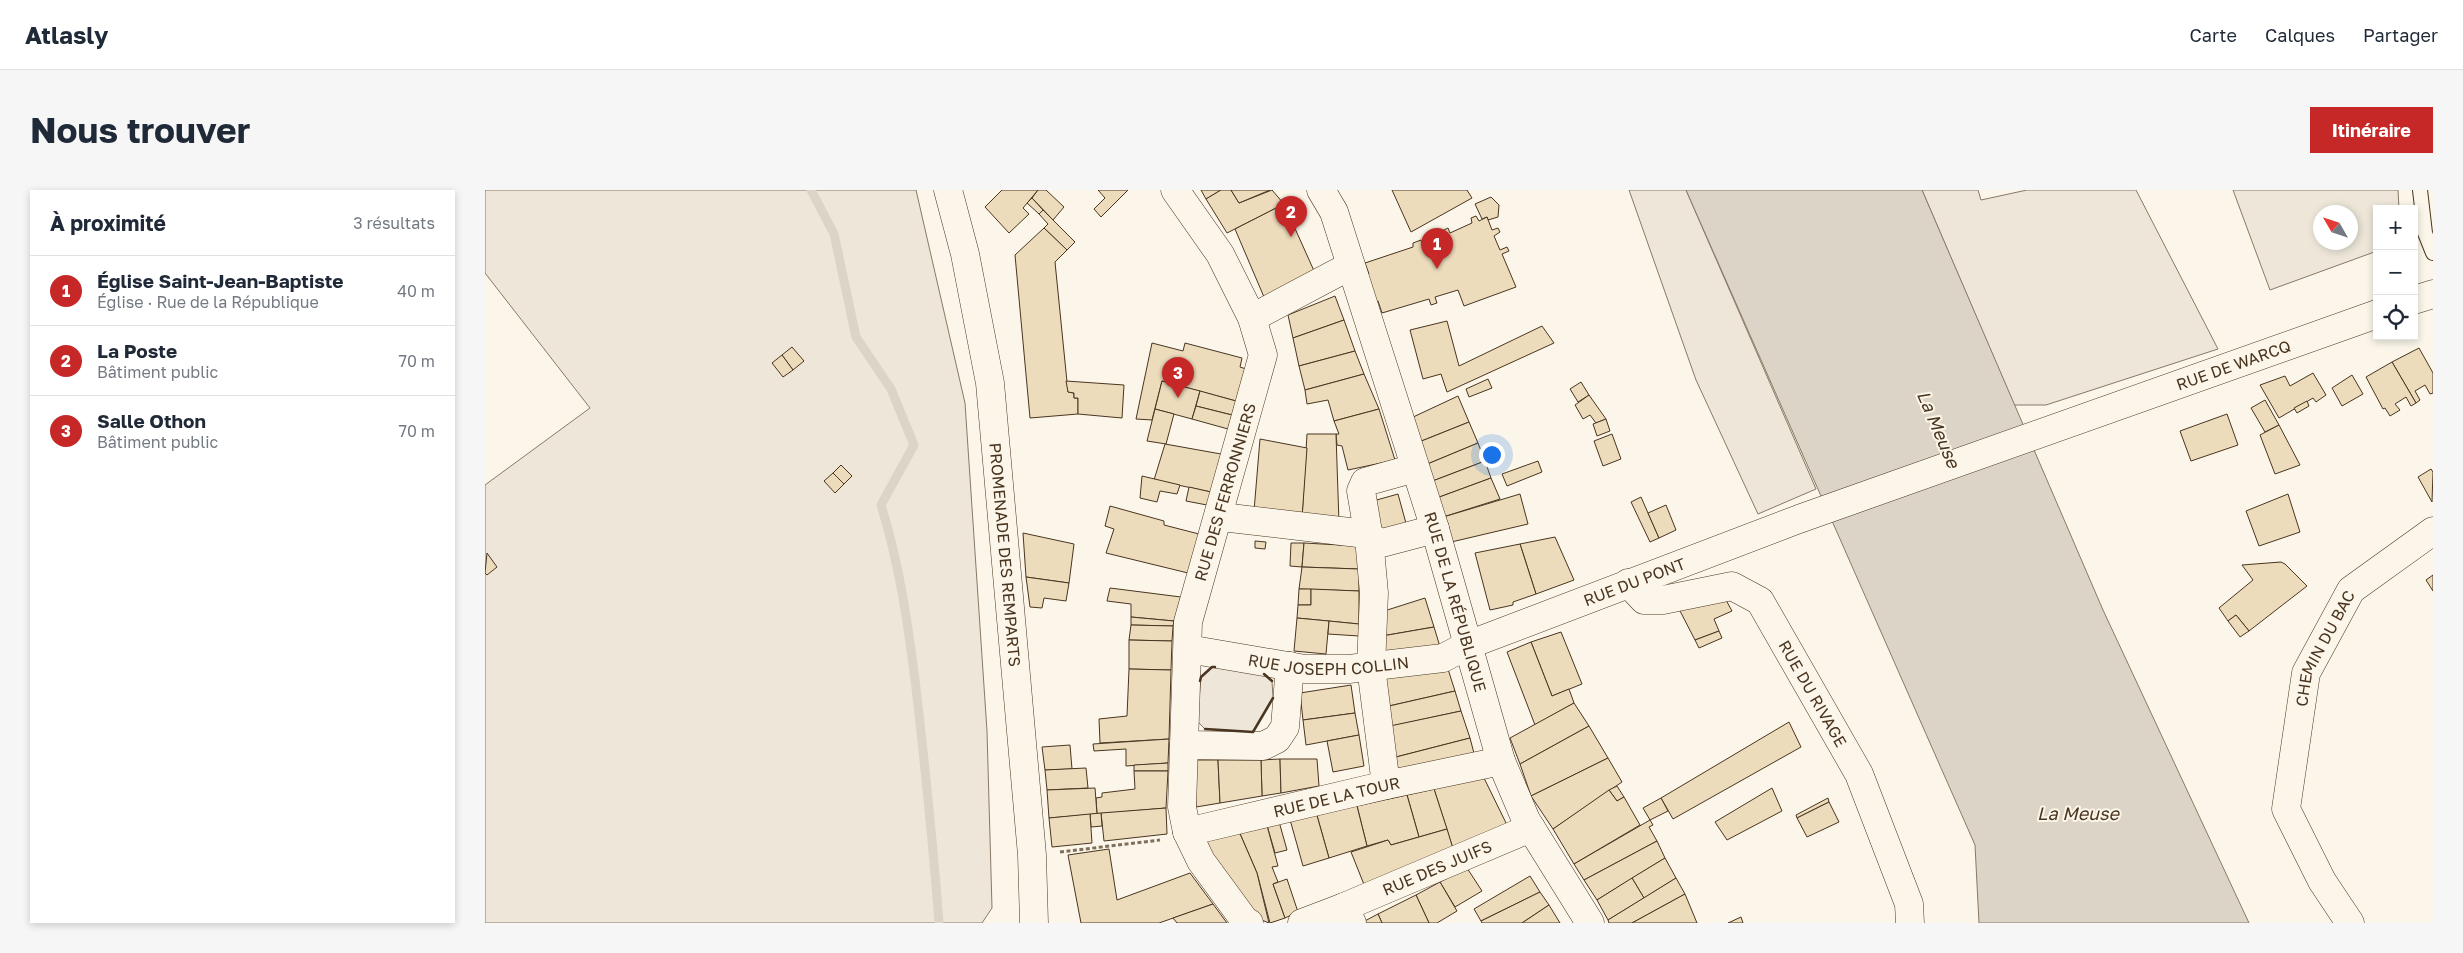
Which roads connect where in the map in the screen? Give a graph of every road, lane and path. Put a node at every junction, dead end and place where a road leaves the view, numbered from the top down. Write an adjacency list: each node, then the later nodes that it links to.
1 (948, 190): 27 (street, PROMENADE DES REMPARTS)
2 (1175, 190): 10 (street, RUE DES FERRONNIERS)
3 (1321, 190): 6 (street, RUE DE LA RÉPUBLIQUE)
4 (2420, 190): 5 (lane)
5 (2433, 253)
6 (1350, 266): 10 (street); 11 (street, RUE DE LA RÉPUBLIQUE)
7 (2433, 294): 8 (street)
8 (2418, 299)
9 (2373, 315): 13 (street, RUE DE WARCQ)
10 (1252, 318): 12 (street, RUE DES FERRONNIERS)
11 (1415, 468): 14 (street, RUE DE LA RÉPUBLIQUE); 16 (street)
12 (1219, 514): 16 (street); 19 (street, RUE DES FERRONNIERS)
13 (1799, 519): 17 (street, RUE DU PONT)
14 (1435, 529): 16 (street); 18 (street, RUE DE LA RÉPUBLIQUE)
15 (2433, 531): 34 (street, CHEMIN DU BAC)
16 (1369, 538): 21 (street)
17 (1628, 584): 18 (street, RUE DU PONT); 33 (street, RUE DU RIVAGE)
18 (1467, 644): 21 (street, RUE JOSEPH COLLIN); 23 (street, RUE DE LA RÉPUBLIQUE)
19 (1188, 649): 20 (street, RUE JOSEPH COLLIN); 22 (street, RUE DES FERRONNIERS)
20 (1290, 666): 21 (street, RUE JOSEPH COLLIN); 22 (street)
21 (1371, 667): 24 (street)
22 (1185, 745): 25 (street, RUE DES FERRONNIERS)
23 (1501, 761): 24 (street, RUE DE LA TOUR); 26 (street, RUE DE LA RÉPUBLIQUE)
24 (1386, 785): 25 (street, RUE DE LA TOUR)
25 (1185, 824): 27 (path); 30 (street)
26 (1531, 828): 28 (street, RUE DES JUIFS); 32 (street, RUE DE LA RÉPUBLIQUE)
27 (1032, 855): 29 (street, PROMENADE DES REMPARTS)
28 (1348, 915): 31 (street, RUE DES JUIFS)
29 (1034, 923)
30 (1249, 923)
31 (1302, 923)
32 (1590, 923)
33 (1910, 923)
34 (2350, 923)

